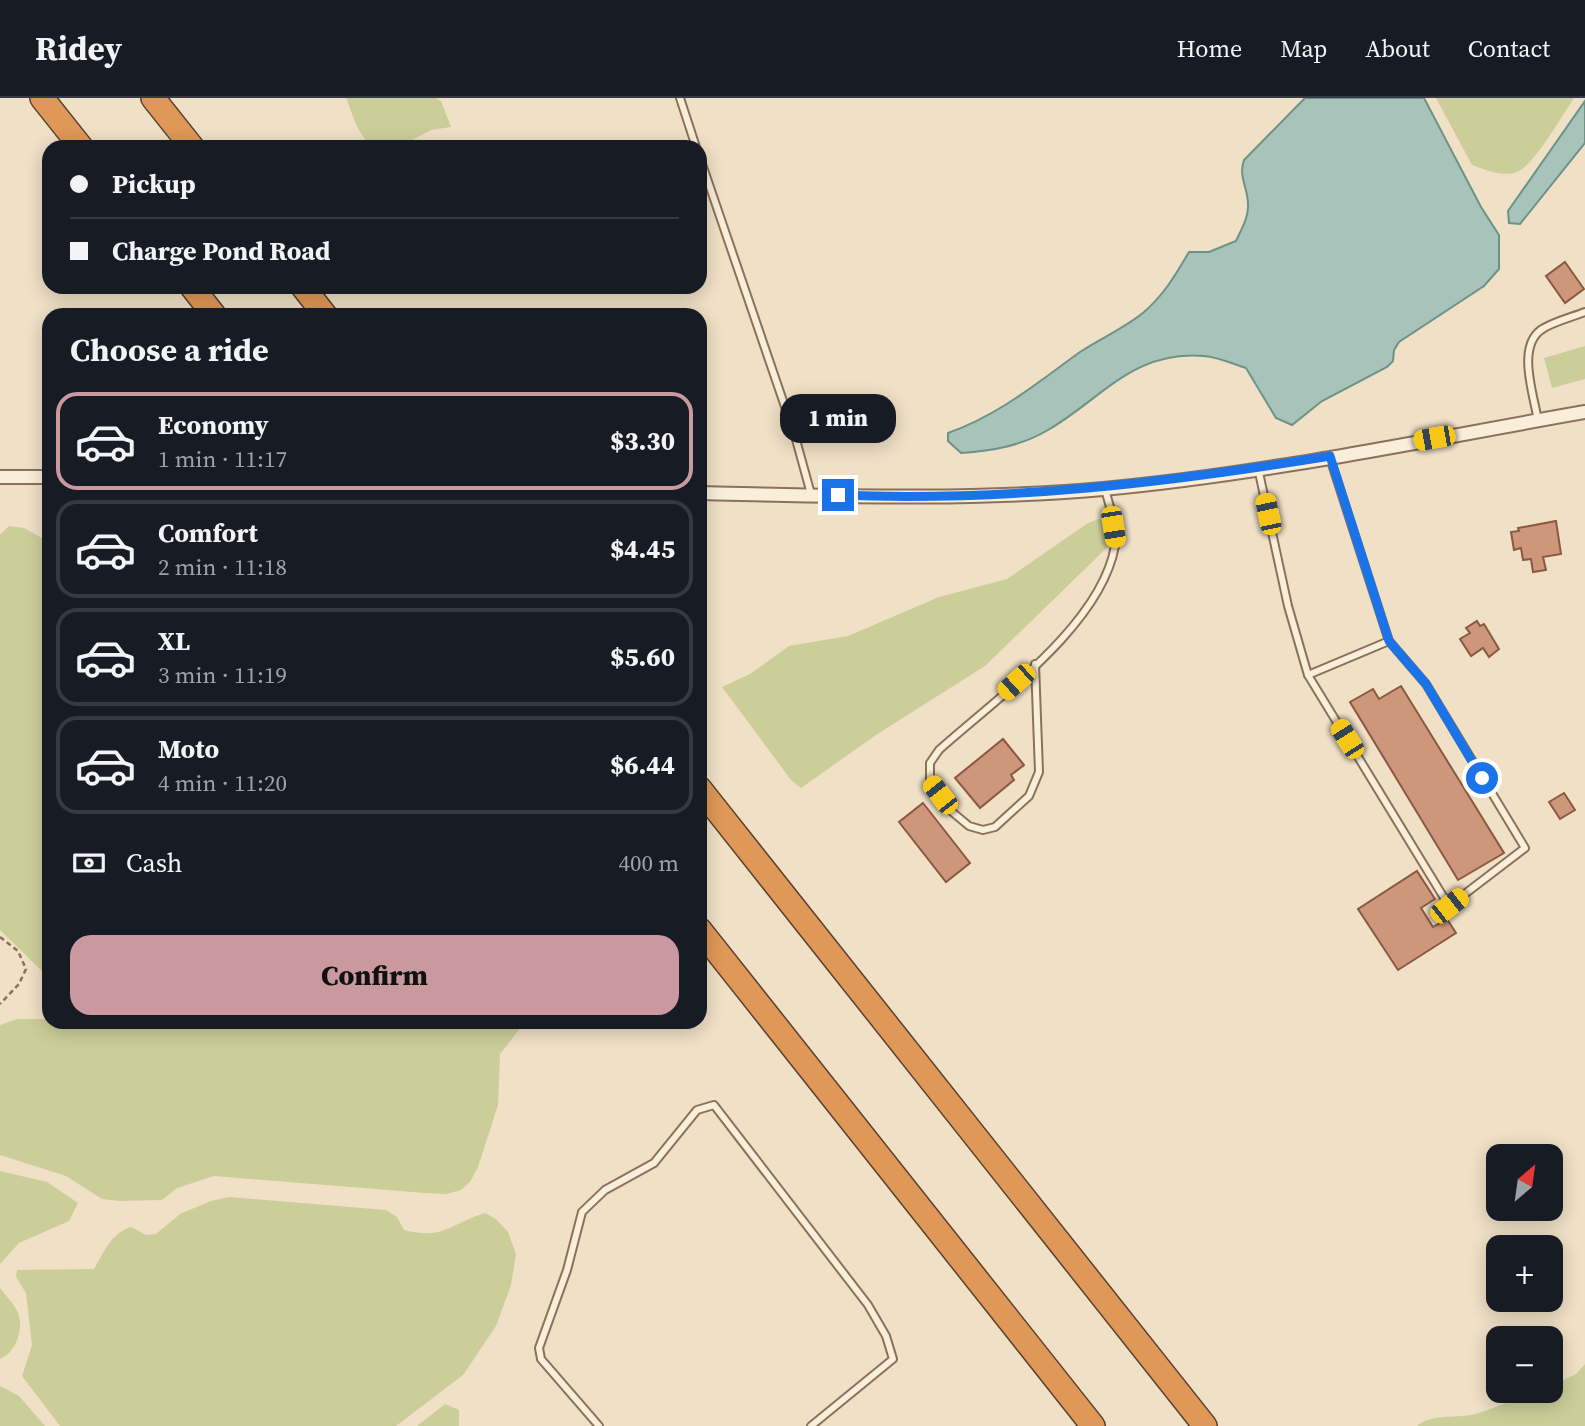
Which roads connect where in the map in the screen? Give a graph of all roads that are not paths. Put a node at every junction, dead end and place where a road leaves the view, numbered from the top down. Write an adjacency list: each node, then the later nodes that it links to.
1 (42, 98): 4 (highway)
2 (153, 98): 5 (highway)
3 (680, 98): 6 (lane)
4 (75, 140)
5 (186, 140)
6 (694, 140)
7 (707, 178): 21 (lane)
8 (198, 294): 10 (highway)
9 (308, 294): 11 (highway)
10 (208, 308)
11 (320, 308)
12 (1585, 312): 14 (lane)
13 (1585, 412): 14 (street)
14 (1538, 421): 15 (street)
15 (1330, 456): 16 (street); 22 (lane)
16 (1258, 468): 19 (street); 24 (lane)
17 (0, 477): 18 (street)
18 (42, 477)
19 (1105, 489): 21 (street); 23 (lane)
20 (707, 493): 21 (street)
21 (811, 494)
22 (1389, 641): 24 (lane); 24 (lane)
23 (1035, 664): 23 (lane)
24 (1308, 675)
25 (707, 798): 30 (highway)
26 (707, 939): 29 (highway)
27 (599, 1426): 28 (lane)
28 (811, 1426)
29 (1093, 1426)
30 (1205, 1426)

